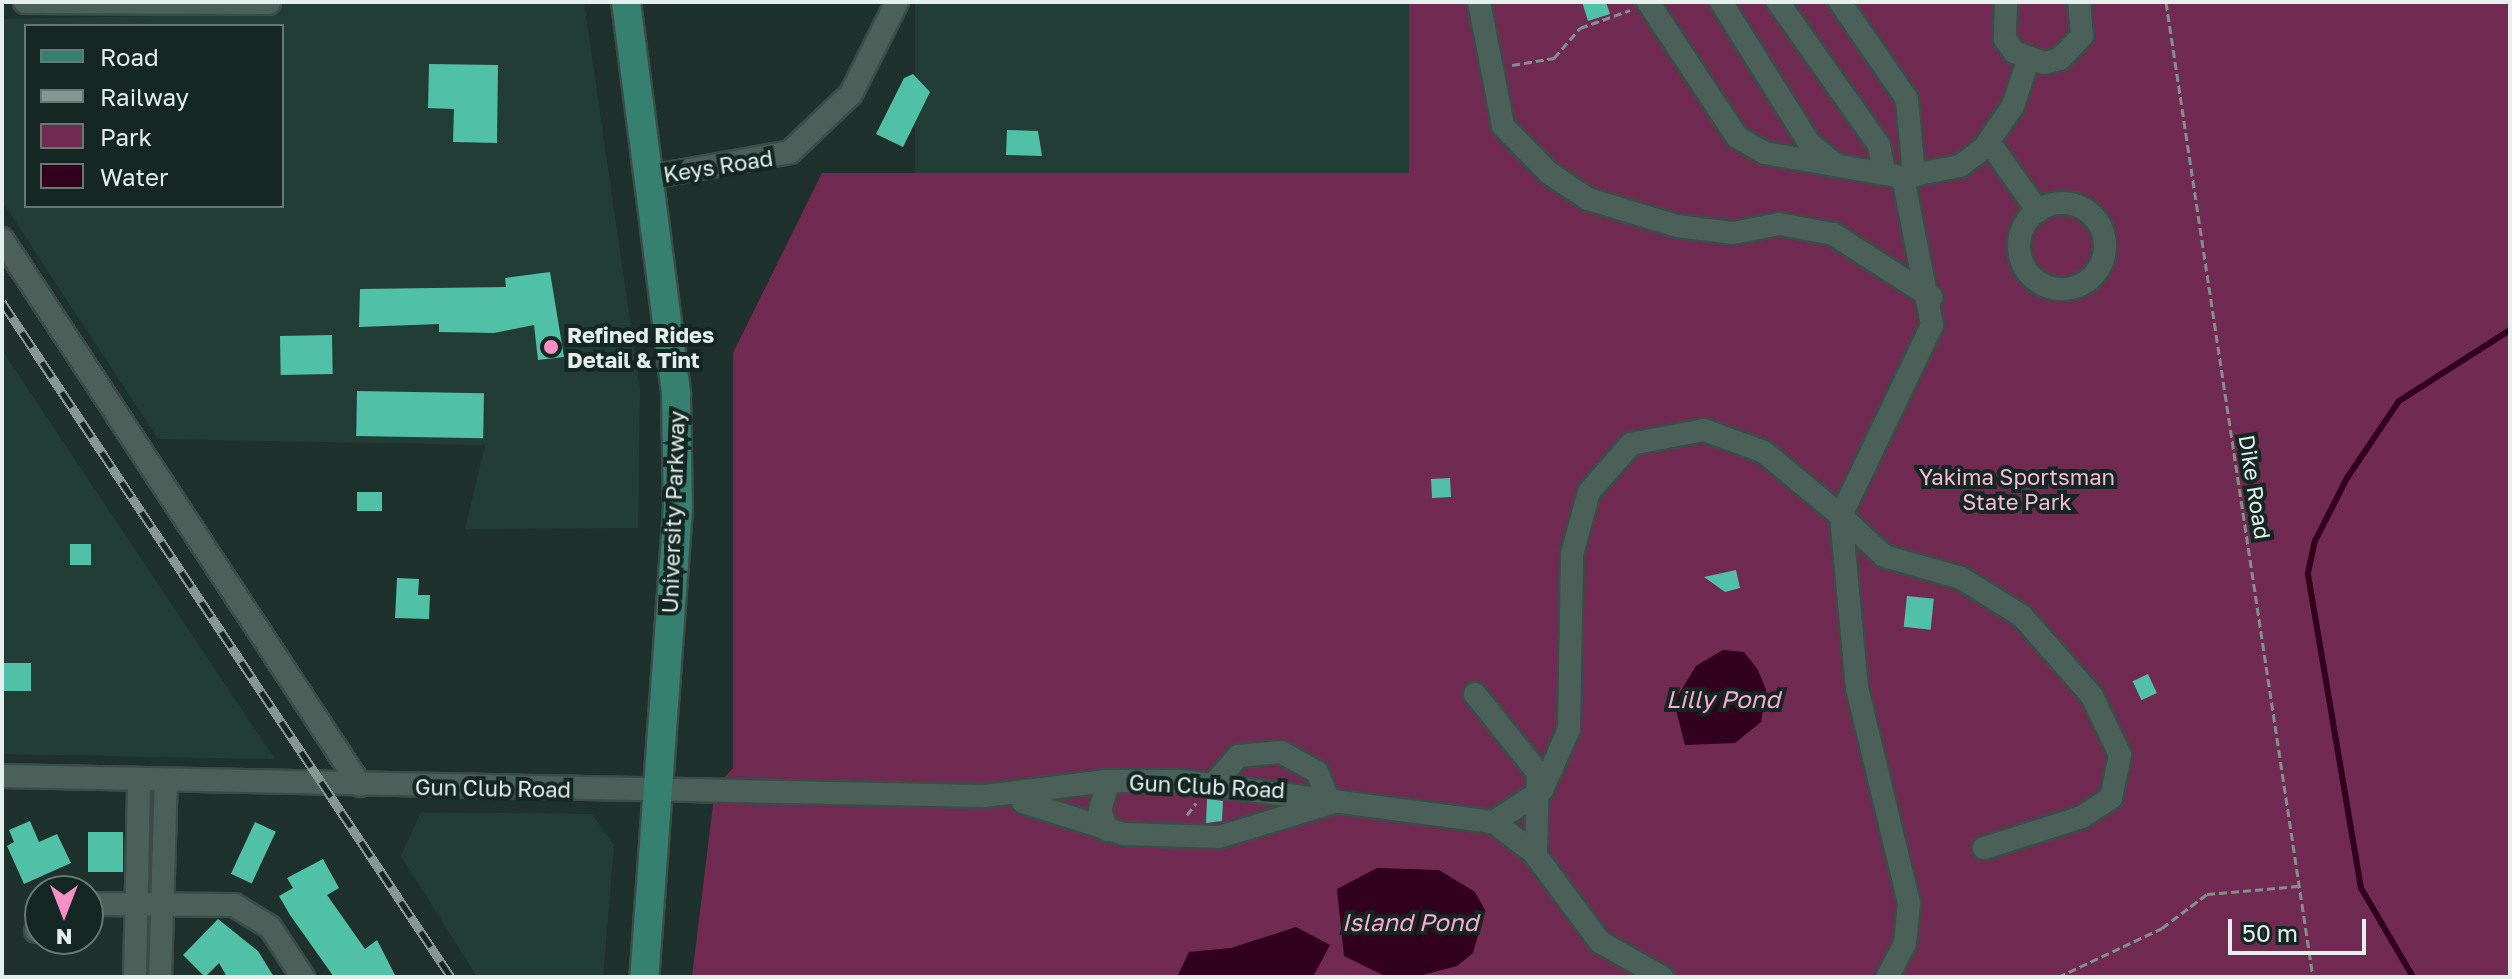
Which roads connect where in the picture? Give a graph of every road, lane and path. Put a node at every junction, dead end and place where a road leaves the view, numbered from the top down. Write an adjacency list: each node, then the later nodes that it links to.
1 (25, 2): 11 (street)
2 (626, 2): 18 (main road, University Parkway)
3 (897, 2): 18 (street, Keys Road)
4 (1479, 2): 14 (street)
5 (1721, 2): 16 (street)
6 (1778, 2): 17 (street)
7 (1840, 2): 17 (street)
8 (2006, 2): 13 (street)
9 (2079, 2): 13 (street)
10 (2166, 2): 41 (path, Dike Road)
11 (269, 3)
12 (1649, 3): 14 (path); 16 (street)
13 (2028, 60): 15 (street)
14 (1492, 67): 21 (street)
15 (1989, 142): 17 (street); 19 (street)
16 (1836, 165): 17 (street)
17 (1900, 175): 21 (street)
18 (650, 177): 32 (main road, University Parkway)
19 (2038, 211)
20 (2, 239): 29 (street)
21 (1931, 297): 22 (street)
22 (1841, 516): 31 (street); 39 (street); 50 (street)
23 (1475, 694): 31 (street)
24 (2, 776): 25 (street, Gun Club Road)
25 (139, 780): 26 (street, Gun Club Road); 42 (street)
26 (166, 780): 29 (street, Gun Club Road); 44 (street)
27 (1109, 781): 28 (street, Gun Club Road); 33 (street, Gun Club Road); 36 (street)
28 (1205, 784): 30 (street, Gun Club Road); 34 (street); 38 (path)
29 (360, 785): 32 (street, Gun Club Road)
30 (1254, 788): 34 (street, Gun Club Road); 37 (street)
31 (1542, 790): 35 (street); 40 (street)
32 (658, 792): 33 (street, Gun Club Road); 48 (main road, University Parkway)
33 (984, 796): 36 (street, Gun Club Road)
34 (1332, 801): 35 (street, Gun Club Road); 37 (street, Gun Club Road)
35 (1494, 822): 40 (street)
36 (1107, 830): 38 (street, Gun Club Road)
37 (1250, 831): 38 (street, Gun Club Road)
38 (1169, 835)
39 (1984, 848)
40 (1536, 856): 49 (street)
41 (2298, 886): 51 (path); 52 (path, Dike Road)
42 (137, 903): 43 (street); 44 (street); 45 (street)
43 (104, 904)
44 (163, 904): 46 (street); 47 (street)
45 (135, 977)
46 (160, 977)
47 (303, 977)
48 (644, 977)
49 (1662, 977)
50 (1888, 977)
51 (2058, 977)
52 (2313, 977)

